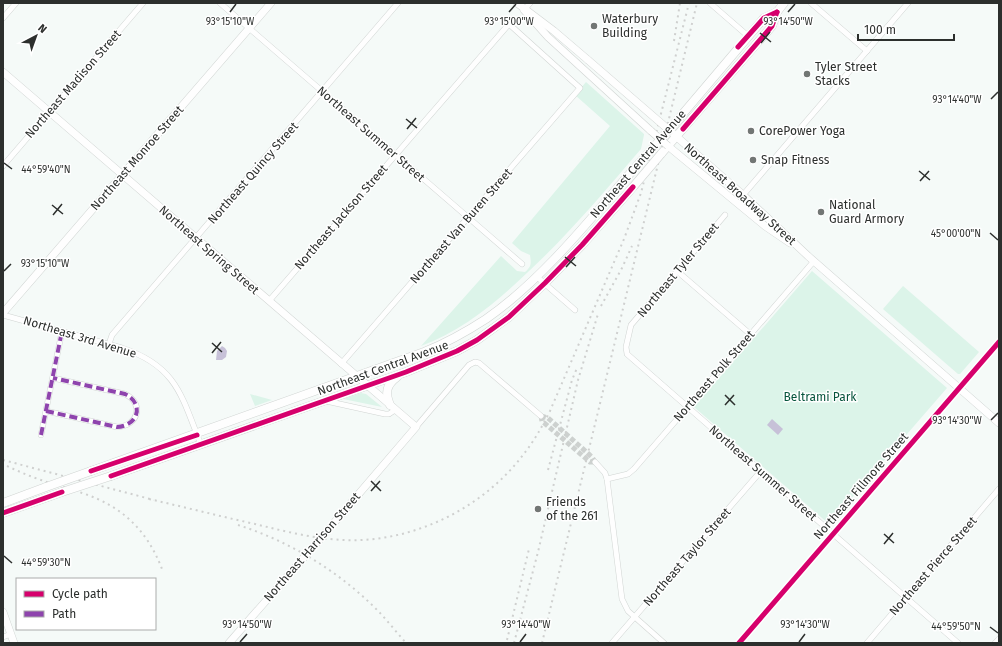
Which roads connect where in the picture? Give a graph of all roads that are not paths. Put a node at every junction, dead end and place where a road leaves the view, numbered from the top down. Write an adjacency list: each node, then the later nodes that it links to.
1 (16, 3): 14 (street)
2 (143, 3): 21 (street, Northeast Madison Street)
3 (220, 3): 15 (street, Northeast Summer Street)
4 (271, 3): 15 (street, Northeast Monroe Street)
5 (398, 3): 20 (street, Northeast Quincy Street)
6 (516, 3): 12 (street, Northeast Broadway Street)
7 (530, 3): 12 (street)
8 (710, 3): 16 (street)
9 (784, 3): 13 (main road, Northeast Central Avenue)
10 (811, 3): 17 (street)
11 (908, 3): 17 (street)
12 (524, 10): 22 (street, Northeast Broadway Street, bridge); 24 (street, Northeast Broadway Street, bridge)
13 (777, 12): 16 (main road, Northeast Central Avenue); 23 (main road, Northeast Central Avenue)
14 (3, 18)
15 (249, 28): 20 (street, Northeast Summer Street); 28 (street, Northeast Monroe Street)
16 (748, 36): 22 (main road, Northeast Central Avenue)
17 (866, 51): 29 (street)
18 (3, 72): 21 (street, Northeast Spring Street)
19 (580, 88): 26 (street, Northeast Jackson Street); 31 (street, Northeast Van Buren Street)
20 (323, 92): 26 (street, Northeast Summer Street); 32 (street, Northeast Quincy Street)
21 (49, 112): 27 (street, Northeast Madison Street); 28 (street, Northeast Spring Street)
22 (669, 130): 23 (street, Northeast Broadway Street); 24 (main road, Northeast Central Avenue, bridge)
23 (677, 136): 25 (main road, Northeast Central Avenue); 29 (street, Northeast Broadway Street)
24 (660, 139): 25 (street, Northeast Broadway Street, bridge); 36 (main road, Northeast Central Avenue, bridge)
25 (668, 146): 33 (street, Northeast Broadway Street); 37 (main road, Northeast Central Avenue, bridge)
26 (395, 154): 31 (street, Northeast Summer Street); 38 (street, Northeast Jackson Street)
27 (3, 166)
28 (122, 175): 32 (street, Northeast Spring Street); 40 (street, Northeast Monroe Street)
29 (743, 195): 33 (street, Northeast Broadway Street)
30 (725, 215): 35 (street, Northeast Tyler Street)
31 (468, 218): 34 (street, Northeast Summer Street); 46 (street, Northeast Van Buren Street)
32 (196, 238): 38 (street, Northeast Spring Street); 45 (street, Northeast Quincy Street)
33 (811, 258): 43 (street, Northeast Polk Street); 51 (street, Northeast Broadway Street)
34 (522, 264)
35 (677, 271): 41 (street, Northeast Tyler Street); 43 (street)
36 (536, 276): 37 (street); 48 (main road, Northeast Central Avenue)
37 (545, 283): 39 (street); 47 (main road, Northeast Central Avenue)
38 (269, 301): 46 (street, Northeast Spring Street)
39 (575, 310)
40 (3, 314): 42 (street, Northeast 3rd Avenue)
41 (631, 325): 53 (street, Northeast Summer Street)
42 (62, 331): 45 (street, Northeast 3rd Avenue); 49 (street)
43 (750, 334): 53 (street, Northeast Polk Street)
44 (999, 342): 51 (street, Northeast Fillmore Street)
45 (109, 344): 59 (street, Northeast 3rd Avenue)
46 (341, 364): 48 (street, Northeast Spring Street)
47 (406, 372): 50 (main road, Northeast Central Avenue); 54 (main road)
48 (356, 377): 50 (street, Northeast Spring Street); 59 (main road, Northeast Central Avenue)
49 (52, 378): 55 (street); 55 (street)
50 (366, 386): 52 (main road, Northeast Central Avenue); 54 (street, Northeast Spring Street)
51 (959, 388): 57 (street, Northeast Broadway Street); 68 (street, Northeast Fillmore Street)
52 (323, 401): 54 (street); 61 (main road, Northeast Central Avenue)
53 (687, 407): 63 (street, Northeast Summer Street); 64 (street, Northeast Polk Street)
54 (392, 408): 58 (street, Northeast Spring Street)
55 (46, 410): 60 (street)
56 (541, 416): 58 (street, Northeast Harrison Street)
57 (999, 423)
58 (416, 427): 76 (street, Northeast Harrison Street)
59 (197, 434): 61 (street, Northeast 3rd Avenue); 66 (main road, Northeast Central Avenue, bridge)
60 (41, 435)
61 (201, 445): 67 (main road, Northeast Central Avenue, bridge)
62 (595, 462): 64 (street)
63 (761, 471): 68 (street, Northeast Summer Street); 71 (street, Northeast Taylor Street)
64 (607, 479): 71 (street)
65 (999, 489): 69 (street, Northeast Pierce Street)
66 (3, 503)
67 (3, 513)
68 (833, 534): 69 (street, Northeast Summer Street); 79 (street, Northeast Fillmore Street)
69 (906, 598): 80 (street, Northeast Pierce Street); 81 (street, Northeast Summer Street)
70 (3, 612): 72 (street)
71 (635, 617): 77 (street, Northeast Taylor Street); 78 (street)
72 (11, 634): 73 (street); 75 (street)
73 (3, 637)
74 (999, 639): 82 (street)
75 (14, 643)
76 (229, 643)
77 (612, 643)
78 (664, 643)
79 (739, 643)
80 (867, 643)
81 (958, 643)
82 (996, 643)

